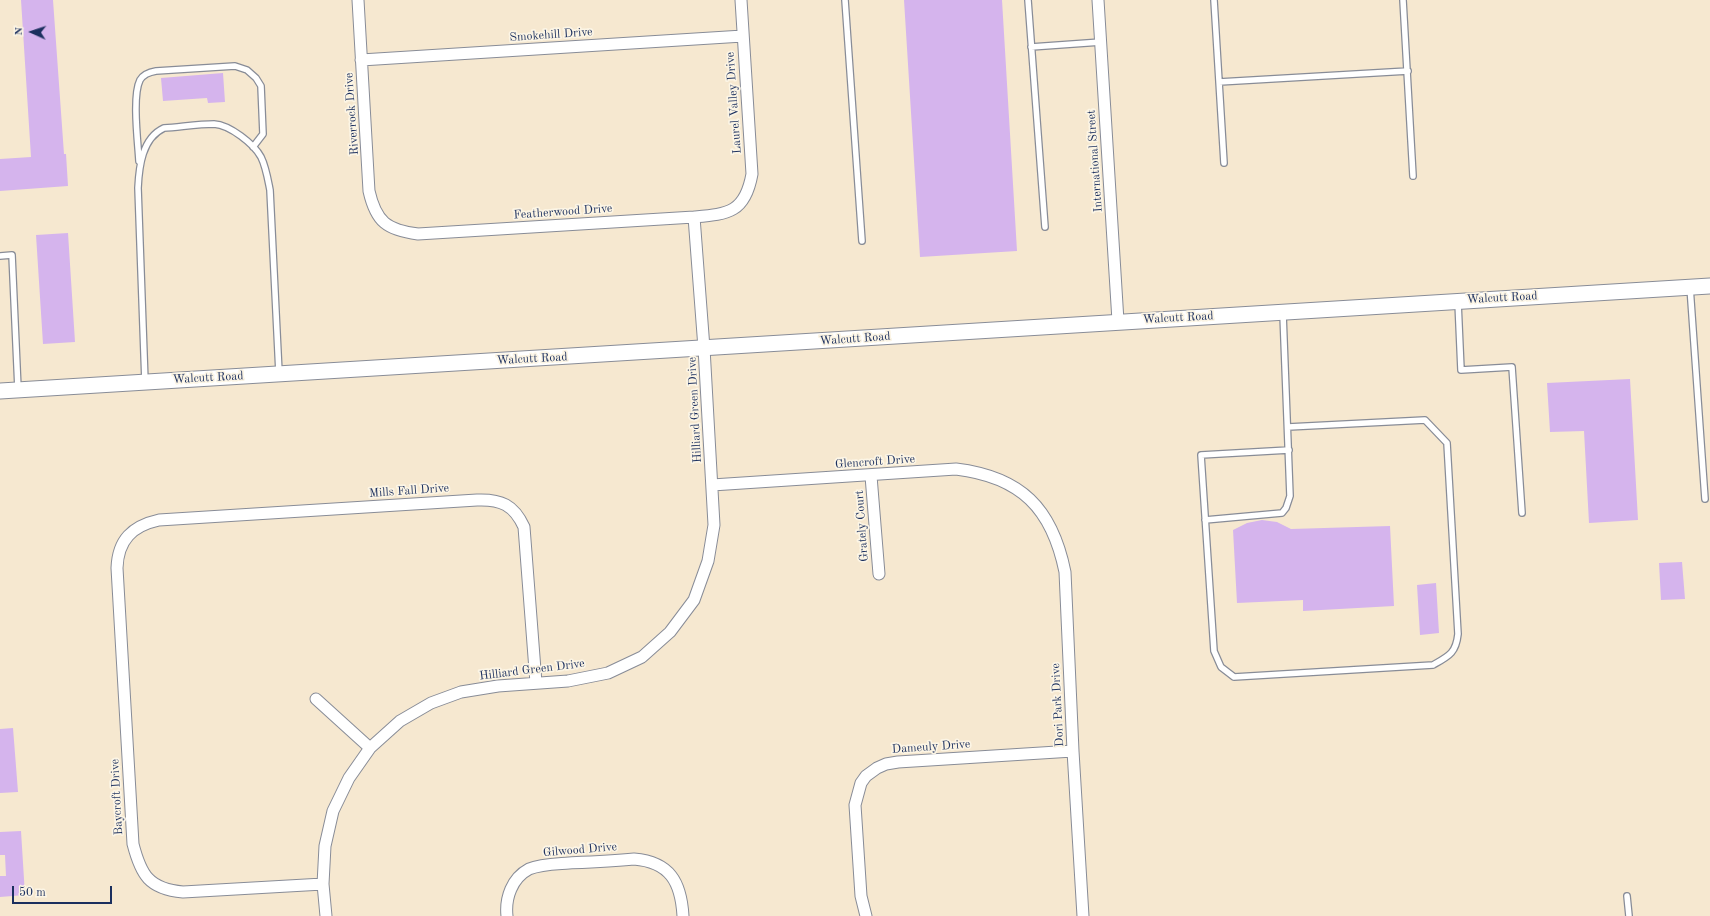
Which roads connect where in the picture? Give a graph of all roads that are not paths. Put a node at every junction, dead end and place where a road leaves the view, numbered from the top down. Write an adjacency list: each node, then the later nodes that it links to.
1 (358, 0): 11 (street, Riverrock Drive)
2 (741, 0): 8 (street, Laurel Valley Drive)
3 (845, 0): 22 (lane)
4 (1028, 0): 10 (lane)
5 (1098, 0): 9 (street, International Street)
6 (1214, 0): 13 (lane)
7 (1403, 0): 12 (lane)
8 (743, 36): 11 (street, Smokehill Drive); 18 (street, Laurel Valley Drive)
9 (1101, 42): 10 (lane); 28 (street, International Street)
10 (1031, 47): 21 (lane)
11 (361, 60): 20 (street, Riverrock Drive)
12 (1408, 71): 13 (lane); 17 (lane)
13 (1219, 82): 15 (lane)
14 (253, 147): 16 (lane); 16 (lane); 30 (lane)
15 (1224, 163)
16 (139, 170): 31 (lane)
17 (1413, 176)
18 (742, 202): 19 (street, Featherwood Drive)
19 (694, 217): 20 (street, Featherwood Drive); 29 (street, Hilliard Green Drive)
20 (384, 223)
21 (1045, 227)
22 (862, 241)
23 (0, 256): 32 (lane)
24 (1710, 286): 25 (street, Walcutt Road)
25 (1690, 287): 26 (street, Walcutt Road); 38 (lane)
26 (1458, 301): 27 (street, Walcutt Road); 40 (lane)
27 (1283, 312): 28 (street, Walcutt Road); 34 (lane)
28 (1118, 321): 29 (street, Walcutt Road)
29 (704, 348): 30 (street, Walcutt Road); 37 (street, Hilliard Green Drive)
30 (279, 374): 31 (street, Walcutt Road)
31 (145, 382): 32 (street, Walcutt Road)
32 (18, 390): 33 (street, Walcutt Road)
33 (0, 391)
34 (1288, 427): 35 (lane); 41 (lane)
35 (1289, 450): 41 (lane); 41 (lane)
36 (871, 476): 37 (street, Glencroft Drive); 39 (street, Glencroft Drive); 43 (street, Grately Court)
37 (712, 484): 44 (street, Hilliard Green Drive)
38 (1705, 499)
39 (1032, 501): 47 (street, Dori Park Drive)
40 (1522, 513)
41 (1205, 520)
42 (130, 533): 44 (street, Mills Fall Drive); 48 (street, Baycroft Drive)
43 (879, 574)
44 (536, 683): 46 (street, Hilliard Green Drive)
45 (316, 699): 46 (street)
46 (370, 748): 48 (street, Hilliard Green Drive)
47 (1073, 751): 53 (street, Dameuly Drive); 54 (street, Dori Park Drive)
48 (323, 884): 50 (street, Hilliard Green Drive)
49 (1627, 896): 55 (lane)
50 (326, 916)
51 (507, 916): 52 (street, Gilwood Drive)
52 (683, 916)
53 (866, 916)
54 (1083, 916)
55 (1628, 916)

